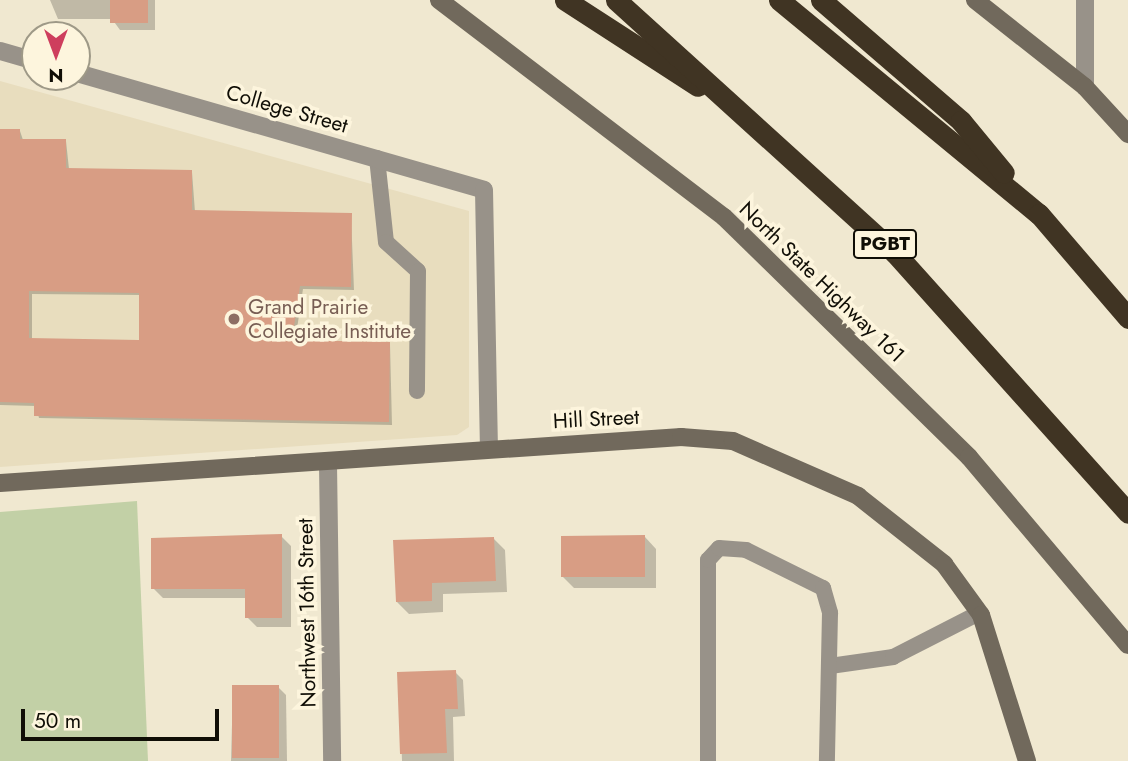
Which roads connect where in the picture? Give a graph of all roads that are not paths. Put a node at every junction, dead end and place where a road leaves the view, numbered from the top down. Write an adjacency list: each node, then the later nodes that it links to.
1 (439, 0): 23 (street, North State Highway 161)
2 (565, 0): 12 (highway)
3 (616, 0): 12 (highway, PGBT)
4 (779, 0): 15 (highway)
5 (821, 0): 15 (highway)
6 (975, 0): 11 (street)
7 (1085, 0): 11 (street)
8 (0, 51): 9 (street)
9 (21, 57)
10 (91, 77): 14 (street, College Street)
11 (1085, 87): 13 (street)
12 (750, 121): 21 (highway, PGBT)
13 (1128, 134)
14 (377, 158): 17 (lane); 18 (street, College Street)
15 (1040, 214): 16 (highway)
16 (1128, 318)
17 (417, 391)
18 (489, 448): 19 (street, Hill Street); 22 (street, Hill Street)
19 (328, 464): 20 (street, Hill Street); 25 (street, Northwest 16th Street)
20 (0, 483)
21 (1128, 513)
22 (979, 612): 24 (lane); 28 (street, Hill Street)
23 (1128, 645)
24 (830, 666): 26 (lane); 27 (lane)
25 (332, 761)
26 (708, 761)
27 (827, 761)
28 (1027, 761)

